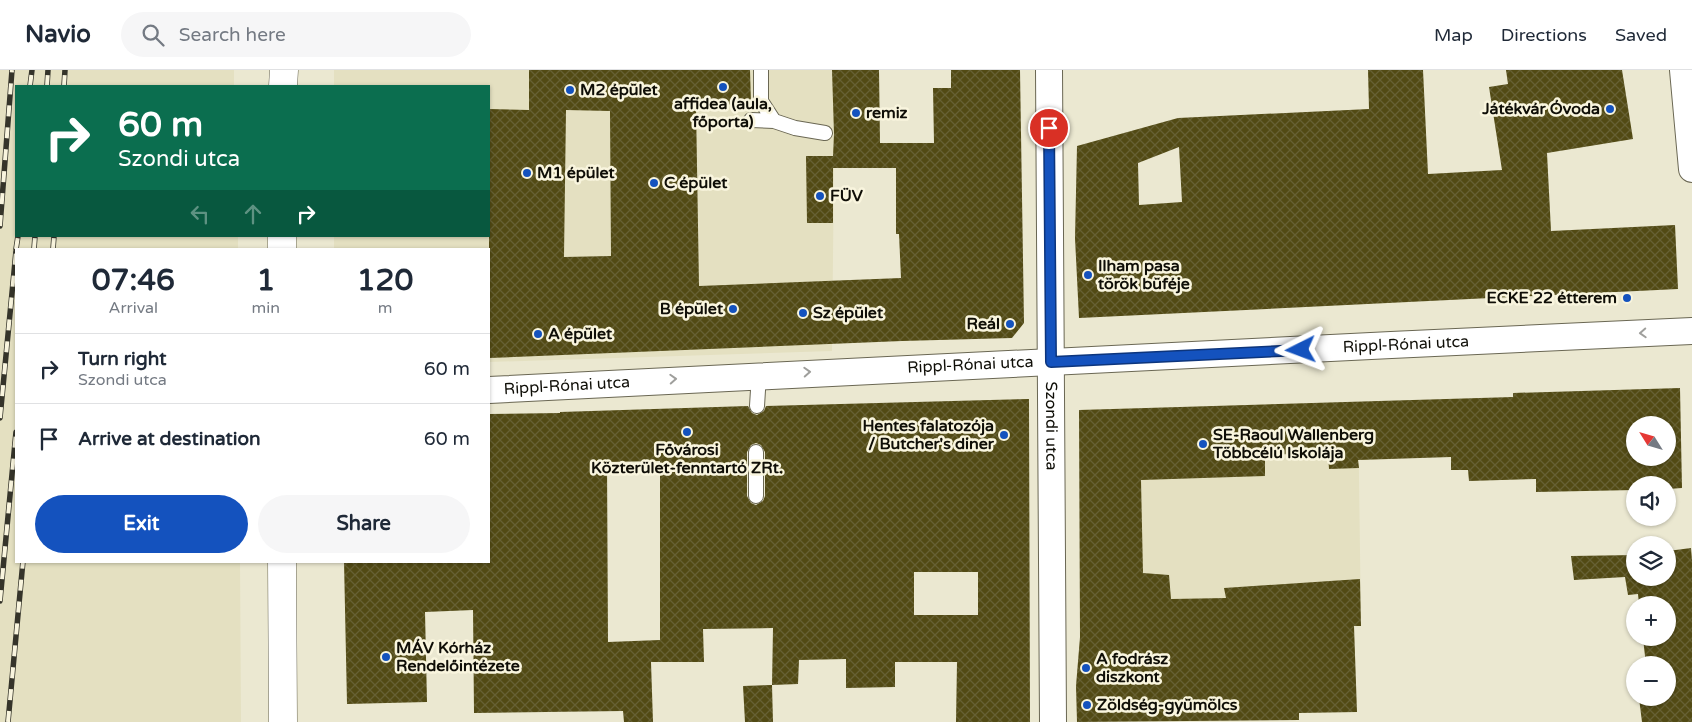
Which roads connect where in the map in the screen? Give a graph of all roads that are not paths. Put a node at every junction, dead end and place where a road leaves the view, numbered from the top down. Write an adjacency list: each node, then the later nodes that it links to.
1 (284, 70): 5 (street)
2 (761, 70): 7 (lane)
3 (1049, 70): 11 (street, Szondi utca)
4 (1683, 70): 9 (street)
5 (284, 85)
6 (751, 120): 7 (lane)
7 (774, 121): 8 (lane)
8 (825, 133)
9 (1692, 168)
10 (1692, 331): 11 (street, Rippl-Rónai utca, one-way to 11)
11 (1051, 362): 12 (street, Rippl-Rónai utca, one-way to 11); 19 (street, Szondi utca)
12 (759, 374): 13 (street, Rippl-Rónai utca, one-way to 12); 14 (lane)
13 (490, 390)
14 (757, 406)
15 (756, 452): 16 (lane)
16 (756, 496)
17 (282, 563): 18 (street)
18 (283, 722)
19 (1053, 722)

